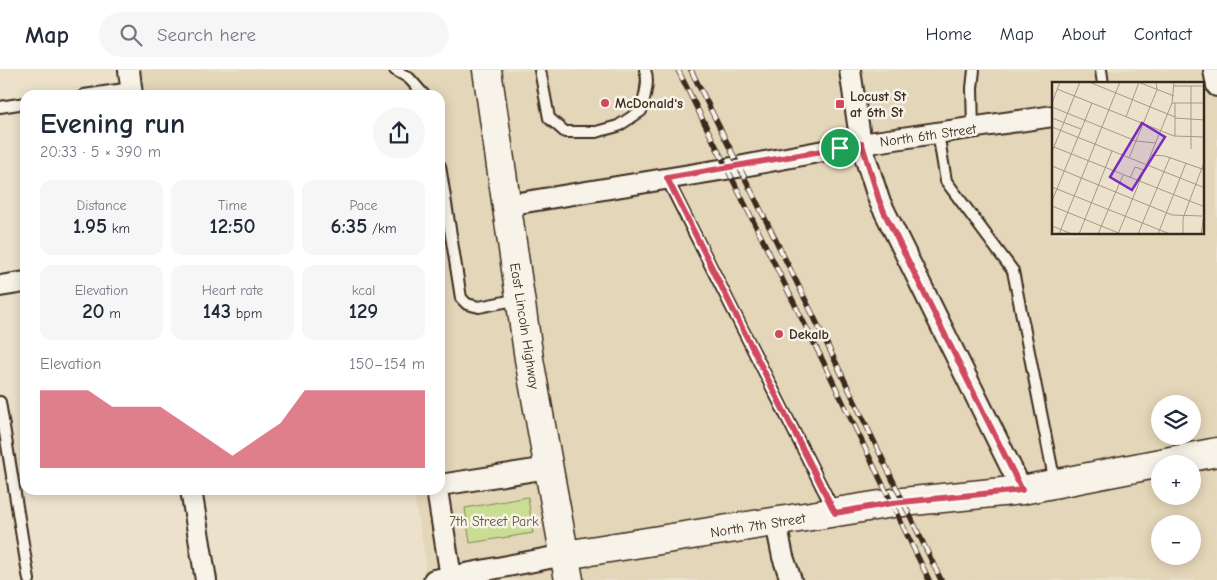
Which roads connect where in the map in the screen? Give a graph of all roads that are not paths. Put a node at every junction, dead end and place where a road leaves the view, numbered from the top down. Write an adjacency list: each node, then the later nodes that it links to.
1 (395, 70): 11 (lane)
2 (487, 70): 22 (street, East Lincoln Highway)
3 (540, 70): 4 (lane)
4 (645, 70)
5 (850, 70): 19 (street)
6 (974, 70): 17 (lane)
7 (1214, 70): 9 (street)
8 (131, 84): 10 (lane)
9 (1217, 86)
10 (105, 90)
11 (420, 90)
12 (1217, 92): 13 (street)
13 (1204, 94)
14 (20, 104): 15 (lane)
15 (0, 107)
16 (1052, 116): 17 (street, North 6th Street)
17 (973, 128): 18 (street, North 6th Street)
18 (938, 133): 19 (street, North 6th Street); 29 (lane)
19 (862, 144): 20 (street, North 6th Street); 31 (street)
20 (667, 178): 22 (street, North 6th Street); 34 (lane)
21 (445, 197): 25 (lane)
22 (507, 205): 25 (street, East Lincoln Highway)
23 (20, 283): 24 (street)
24 (0, 286)
25 (520, 298): 28 (street, East Lincoln Highway)
26 (0, 402): 38 (lane)
27 (1217, 452): 29 (street, North 7th Street)
28 (548, 468): 30 (street); 36 (street, East Lincoln Highway)
29 (1055, 483): 31 (street, North 7th Street)
30 (445, 484)
31 (1022, 490): 34 (street, North 7th Street)
32 (192, 495): 39 (street)
33 (437, 495): 37 (street)
34 (835, 513): 35 (street, North 7th Street)
35 (776, 523): 36 (street, North 7th Street); 40 (street)
36 (567, 568): 37 (street)
37 (443, 579)
38 (29, 580)
39 (206, 580)
40 (791, 580)

